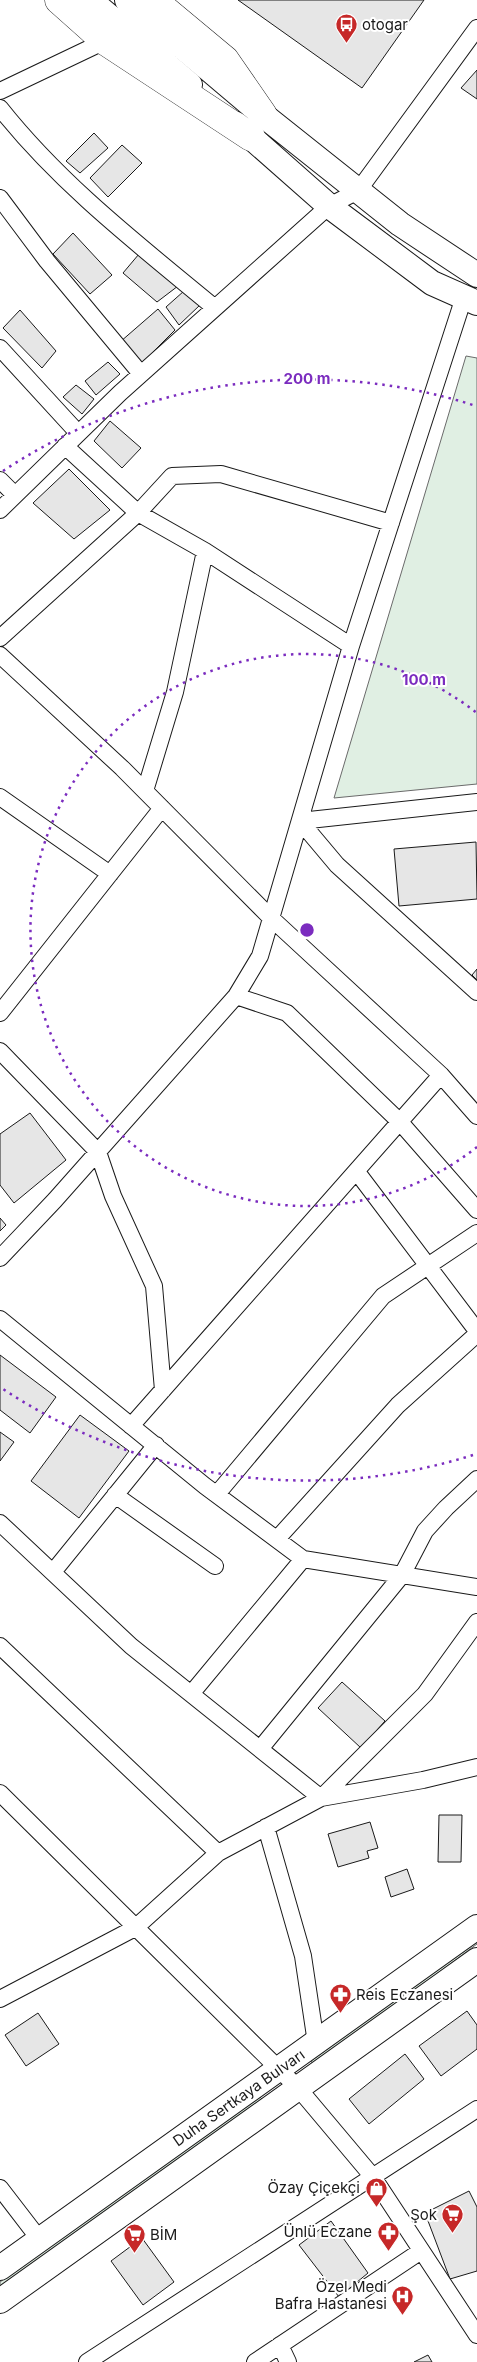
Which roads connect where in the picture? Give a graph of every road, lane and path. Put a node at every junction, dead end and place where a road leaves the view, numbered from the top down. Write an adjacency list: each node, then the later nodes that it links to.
1 (59, 0): 6 (highway)
2 (90, 0): 9 (main road)
3 (127, 0): 9 (main road)
4 (153, 0): 9 (highway)
5 (477, 28): 10 (street)
6 (105, 41): 7 (street); 9 (highway)
7 (0, 91)
8 (0, 108): 15 (street)
9 (257, 126): 10 (main road); 12 (main road)
10 (358, 190): 12 (street); 13 (main road)
11 (0, 198): 17 (street)
12 (329, 206): 14 (main road); 15 (street)
13 (477, 275)
14 (471, 300): 24 (street)
15 (215, 308): 17 (street)
16 (0, 348): 18 (street)
17 (141, 374): 18 (street)
18 (78, 433): 19 (street)
19 (65, 446): 21 (street); 23 (street)
20 (0, 480): 21 (street)
21 (15, 495): 22 (street)
22 (0, 510)
23 (138, 513): 24 (street); 25 (street); 26 (street)
24 (391, 523): 27 (street)
25 (205, 551): 27 (street); 29 (street)
26 (0, 638)
27 (351, 646): 33 (street)
28 (0, 654): 29 (street)
29 (145, 791): 32 (street)
30 (0, 797): 34 (street)
31 (477, 802): 33 (street)
32 (162, 808): 34 (street); 35 (street)
33 (300, 821): 35 (street); 36 (street)
34 (110, 874): 38 (street)
35 (271, 918): 37 (street); 40 (street)
36 (477, 992)
37 (236, 996): 42 (street); 43 (street)
38 (0, 1013)
39 (0, 1051): 43 (street)
40 (441, 1076): 41 (street); 42 (street)
41 (477, 1116)
42 (400, 1122): 44 (street); 45 (street)
43 (98, 1152): 47 (street); 51 (street)
44 (357, 1172): 48 (street); 51 (street)
45 (477, 1210)
46 (477, 1233): 48 (street)
47 (0, 1258)
48 (429, 1266): 50 (street); 55 (street)
49 (0, 1319): 52 (street)
50 (477, 1333): 58 (street)
51 (163, 1390): 52 (street)
52 (131, 1426): 53 (street)
53 (156, 1445): 55 (street); 56 (street)
54 (477, 1479): 62 (street)
55 (217, 1494): 58 (street)
56 (115, 1495): 60 (street); 61 (street)
57 (0, 1523): 61 (street)
58 (277, 1539): 59 (street)
59 (303, 1559): 62 (street); 66 (street)
60 (215, 1566)
61 (53, 1572): 66 (street)
62 (402, 1575): 63 (street); 67 (street)
63 (477, 1587)
64 (477, 1622): 70 (street)
65 (0, 1646): 72 (street)
66 (191, 1694): 67 (street)
67 (260, 1750): 70 (street)
68 (477, 1768): 70 (street)
69 (0, 1793): 74 (street)
70 (321, 1798): 71 (street)
71 (266, 1827): 72 (street); 77 (street)
72 (218, 1853): 74 (street)
73 (477, 1927): 77 (main road, Duha Sertkaya Bulvarı)
74 (136, 1928): 76 (street); 78 (street)
75 (477, 1960): 79 (main road, Duha Sertkaya Bulvarı)
76 (0, 2000)
77 (316, 2043): 78 (main road, Duha Sertkaya Bulvarı)
78 (279, 2069): 79 (street); 83 (main road, Duha Sertkaya Bulvarı)
79 (299, 2089): 81 (street); 86 (main road, Duha Sertkaya Bulvarı)
80 (477, 2109): 81 (street)
81 (373, 2176): 84 (street); 89 (street)
82 (0, 2188): 83 (street)
83 (40, 2240): 85 (main road, Duha Sertkaya Bulvarı)
84 (421, 2251): 87 (street); 88 (street)
85 (0, 2268)
86 (0, 2301)
87 (477, 2335)
88 (280, 2346): 90 (street); 91 (street)
89 (88, 2362)
90 (255, 2362)
91 (288, 2362)

